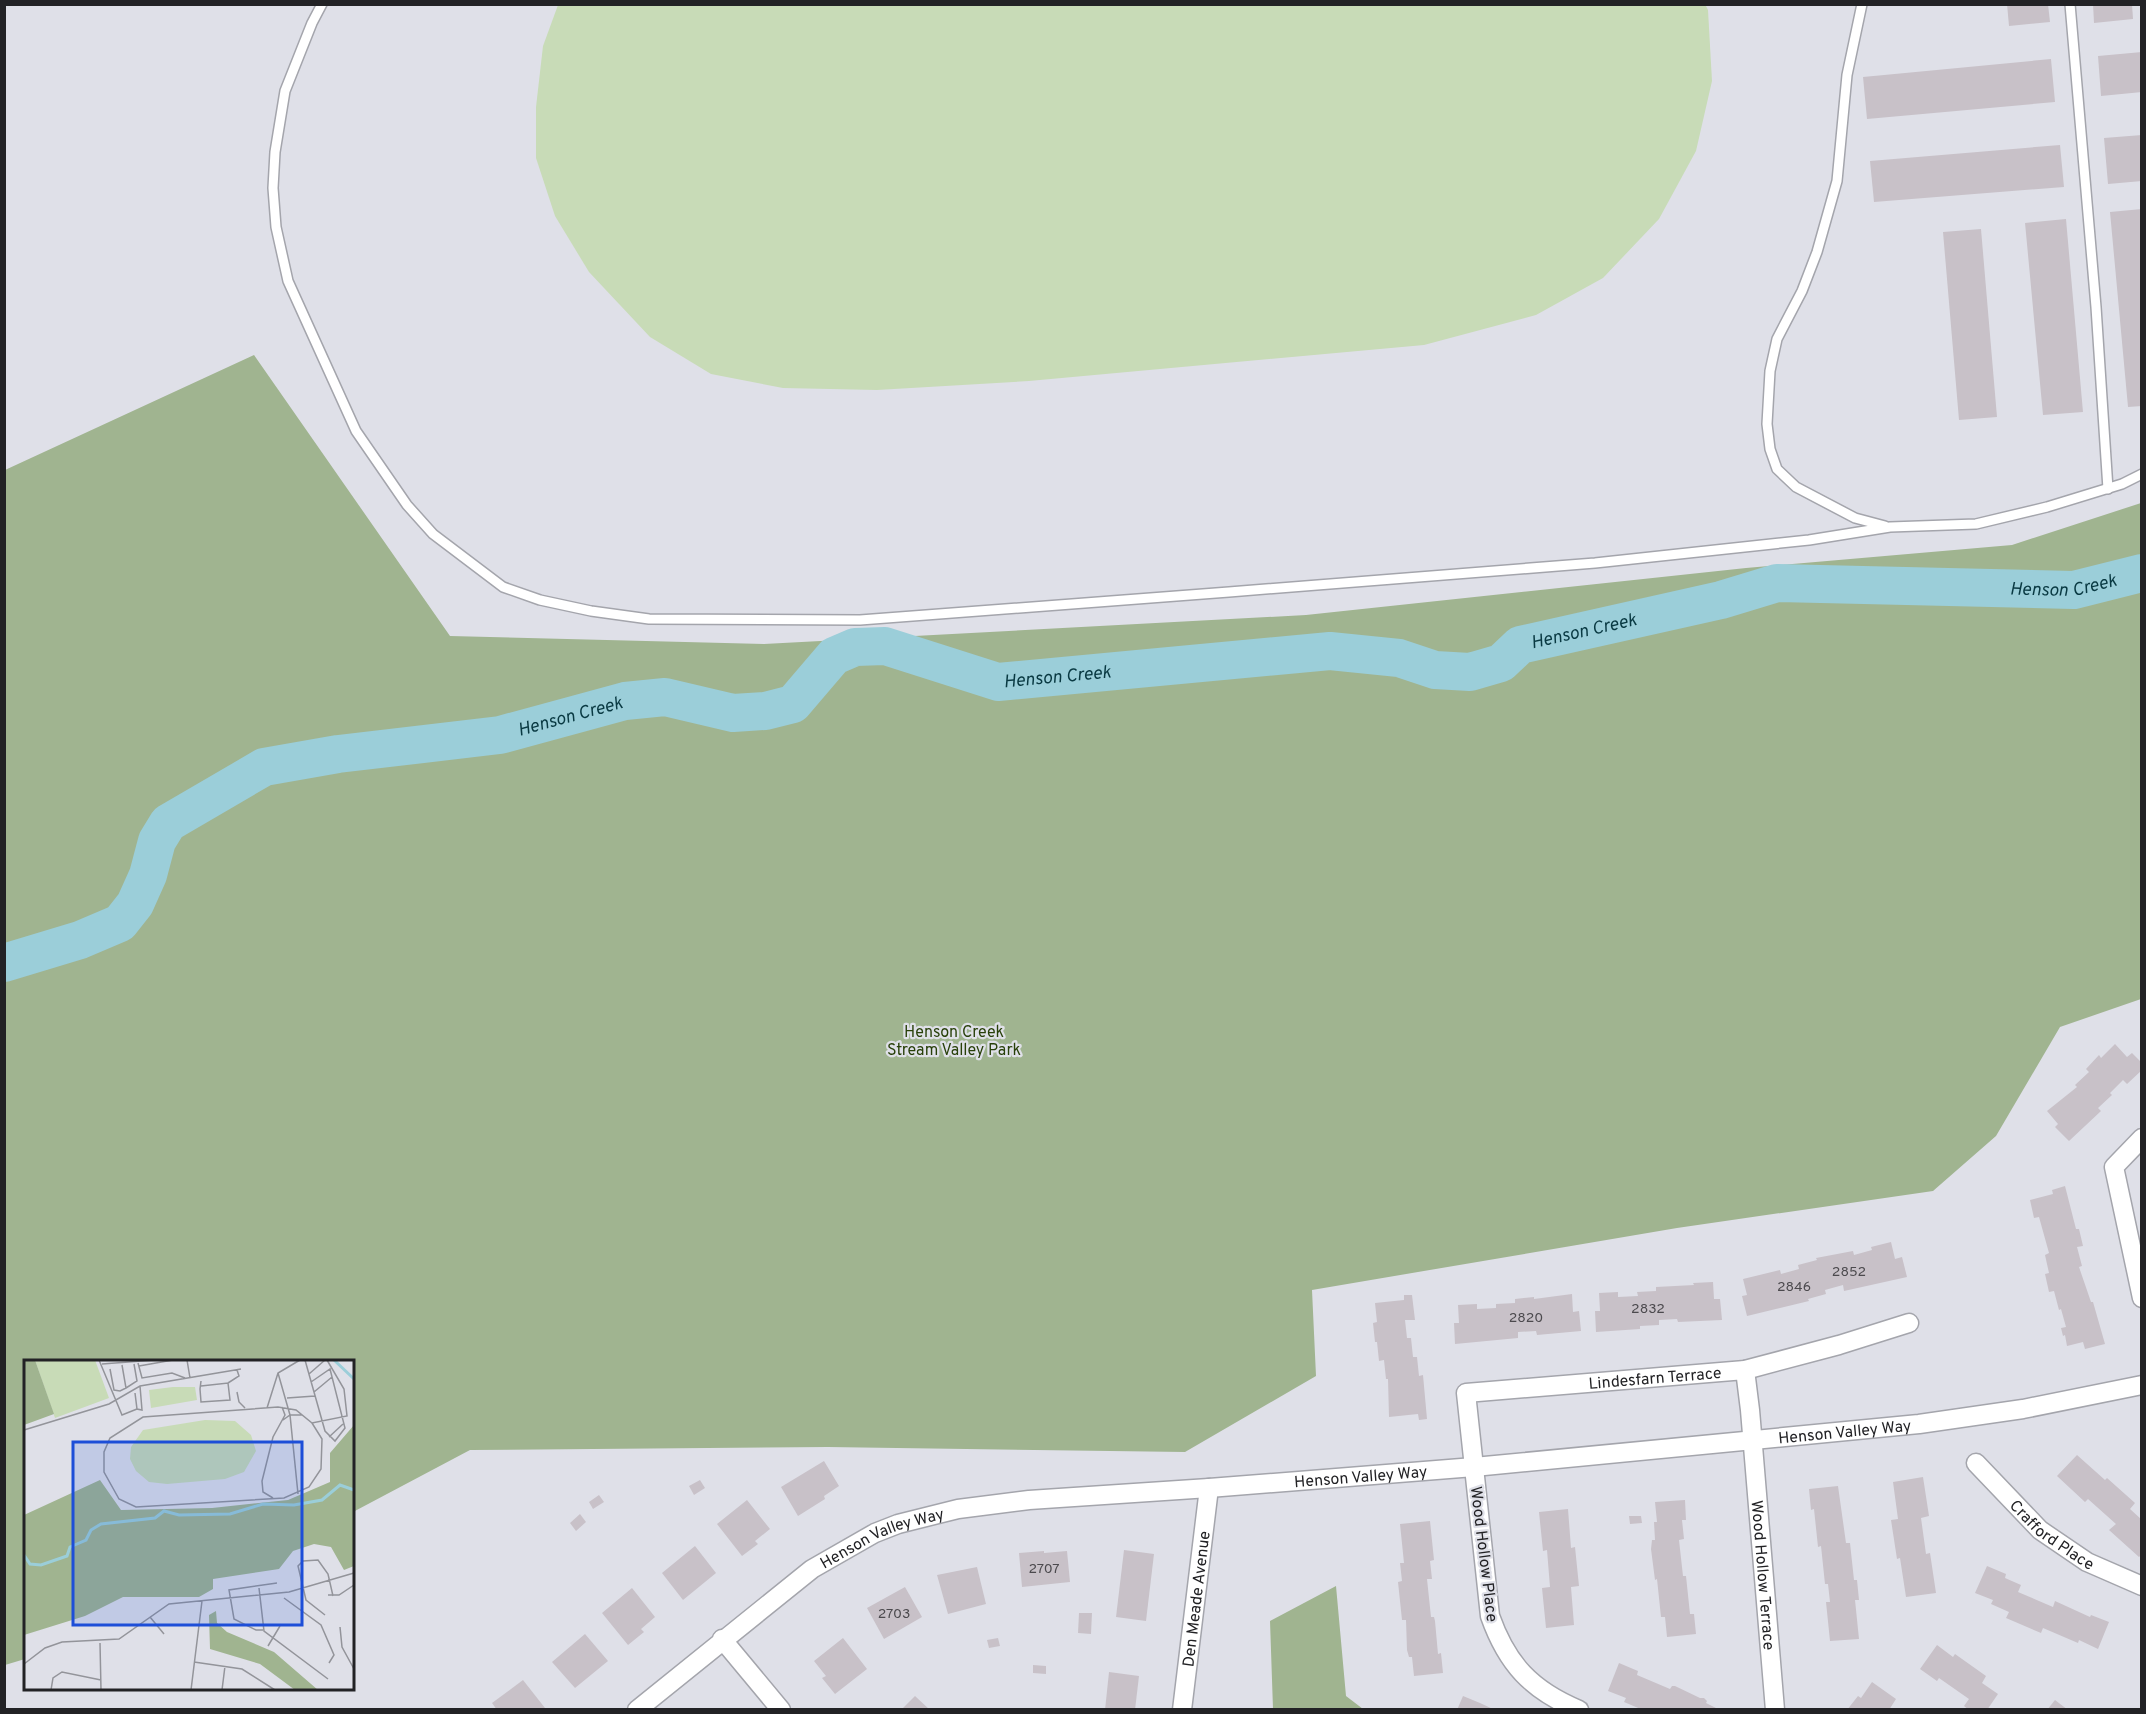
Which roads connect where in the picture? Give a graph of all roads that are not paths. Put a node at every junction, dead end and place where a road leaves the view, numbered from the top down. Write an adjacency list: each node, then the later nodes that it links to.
1 (322, 4): 6 (lane)
2 (1862, 4): 6 (lane)
3 (2070, 4): 5 (lane)
4 (2142, 474): 5 (lane)
5 (2108, 489): 6 (lane)
6 (1890, 527)
7 (2142, 1138): 8 (street)
8 (2142, 1298)
9 (1909, 1323): 10 (street, Lindesfarn Terrace)
10 (1745, 1370): 12 (street, Wood Hollow Terrace); 14 (street, Lindesfarn Terrace)
11 (2142, 1385): 12 (street, Henson Valley Way)
12 (1752, 1439): 14 (street, Henson Valley Way); 22 (street, Wood Hollow Terrace)
13 (1976, 1463): 16 (street, Crafford Place)
14 (1474, 1467): 15 (street, Henson Valley Way); 21 (street, Wood Hollow Place)
15 (1209, 1488): 17 (street, Henson Valley Way); 20 (street, Den Meade Avenue)
16 (2142, 1586)
17 (722, 1639): 18 (street, Henson Valley Way); 19 (street)
18 (637, 1710)
19 (781, 1710)
20 (1182, 1710)
21 (1579, 1710)
22 (1775, 1710)

